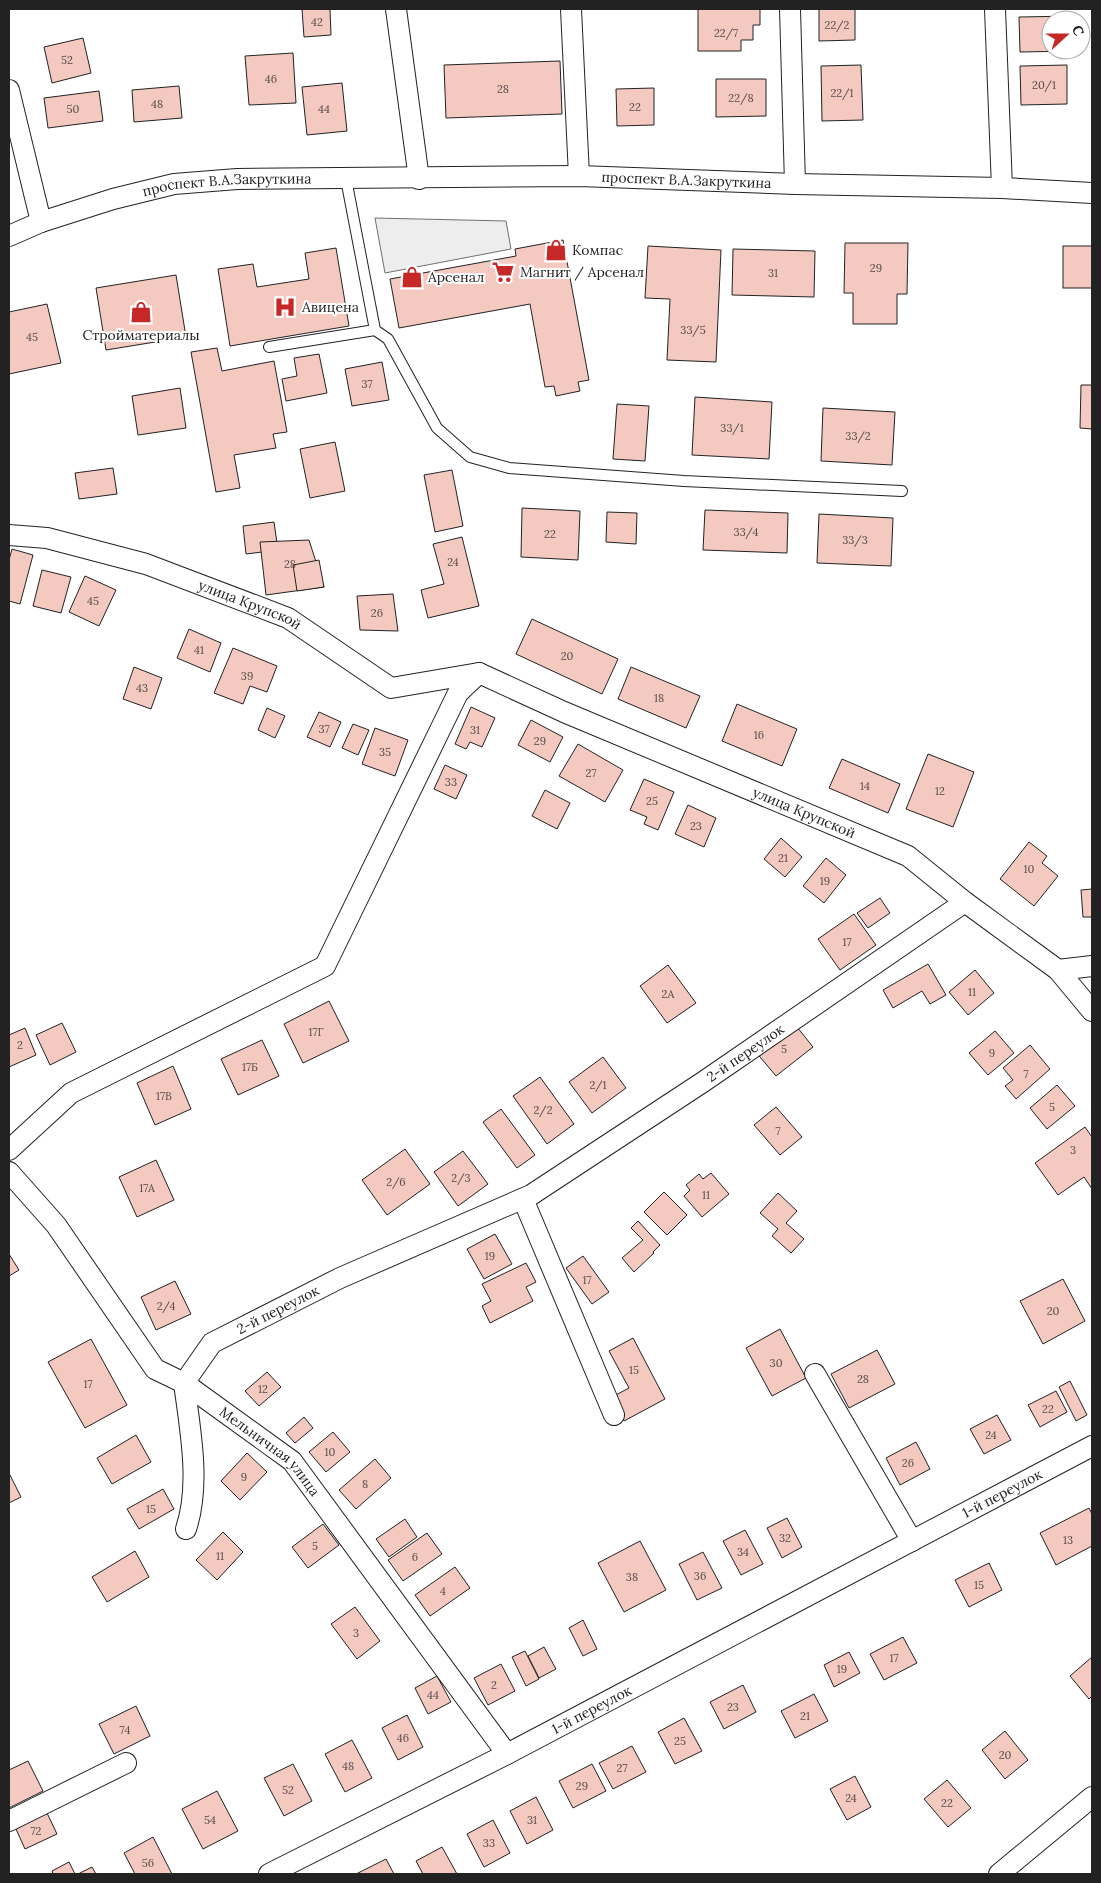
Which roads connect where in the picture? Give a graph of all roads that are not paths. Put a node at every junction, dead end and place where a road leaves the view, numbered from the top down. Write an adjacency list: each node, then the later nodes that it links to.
1 (396, 9): 7 (street)
2 (571, 9): 6 (street)
3 (790, 9): 9 (street)
4 (995, 9): 10 (street)
5 (9, 90): 12 (street)
6 (579, 176): 7 (street, проспект В.А.Закруткина); 9 (street, проспект В.А.Закруткина)
7 (419, 178): 8 (street, проспект В.А.Закруткина)
8 (346, 179): 12 (street, проспект В.А.Закруткина); 14 (lane)
9 (795, 184): 10 (street, проспект В.А.Закруткина)
10 (1002, 188): 11 (street, проспект В.А.Закруткина)
11 (1092, 193)
12 (40, 222): 13 (street, проспект В.А.Закруткина)
13 (9, 236)
14 (374, 330): 15 (lane); 16 (lane)
15 (269, 347)
16 (902, 491)
17 (9, 534): 18 (street, улица Крупской)
18 (479, 674): 19 (street, улица Крупской); 23 (street)
19 (965, 902): 21 (street, улица Крупской); 25 (street, 2-й переулок)
20 (1092, 966): 21 (street)
21 (1058, 970): 22 (street, улица Крупской)
22 (1092, 1011)
23 (9, 1150)
24 (9, 1172): 27 (street, Мельничная улица)
25 (523, 1199): 27 (street, 2-й переулок); 28 (street)
26 (815, 1374): 31 (street)
27 (184, 1383): 30 (street); 32 (street, Мельничная улица)
28 (614, 1415)
29 (1092, 1446): 31 (street, 1-й переулок)
30 (186, 1529)
31 (912, 1541): 32 (street, 1-й переулок)
32 (507, 1754): 36 (street, 1-й переулок)
33 (126, 1763): 35 (street)
34 (1092, 1797): 37 (street)
35 (9, 1821)
36 (269, 1874)
37 (999, 1874)

